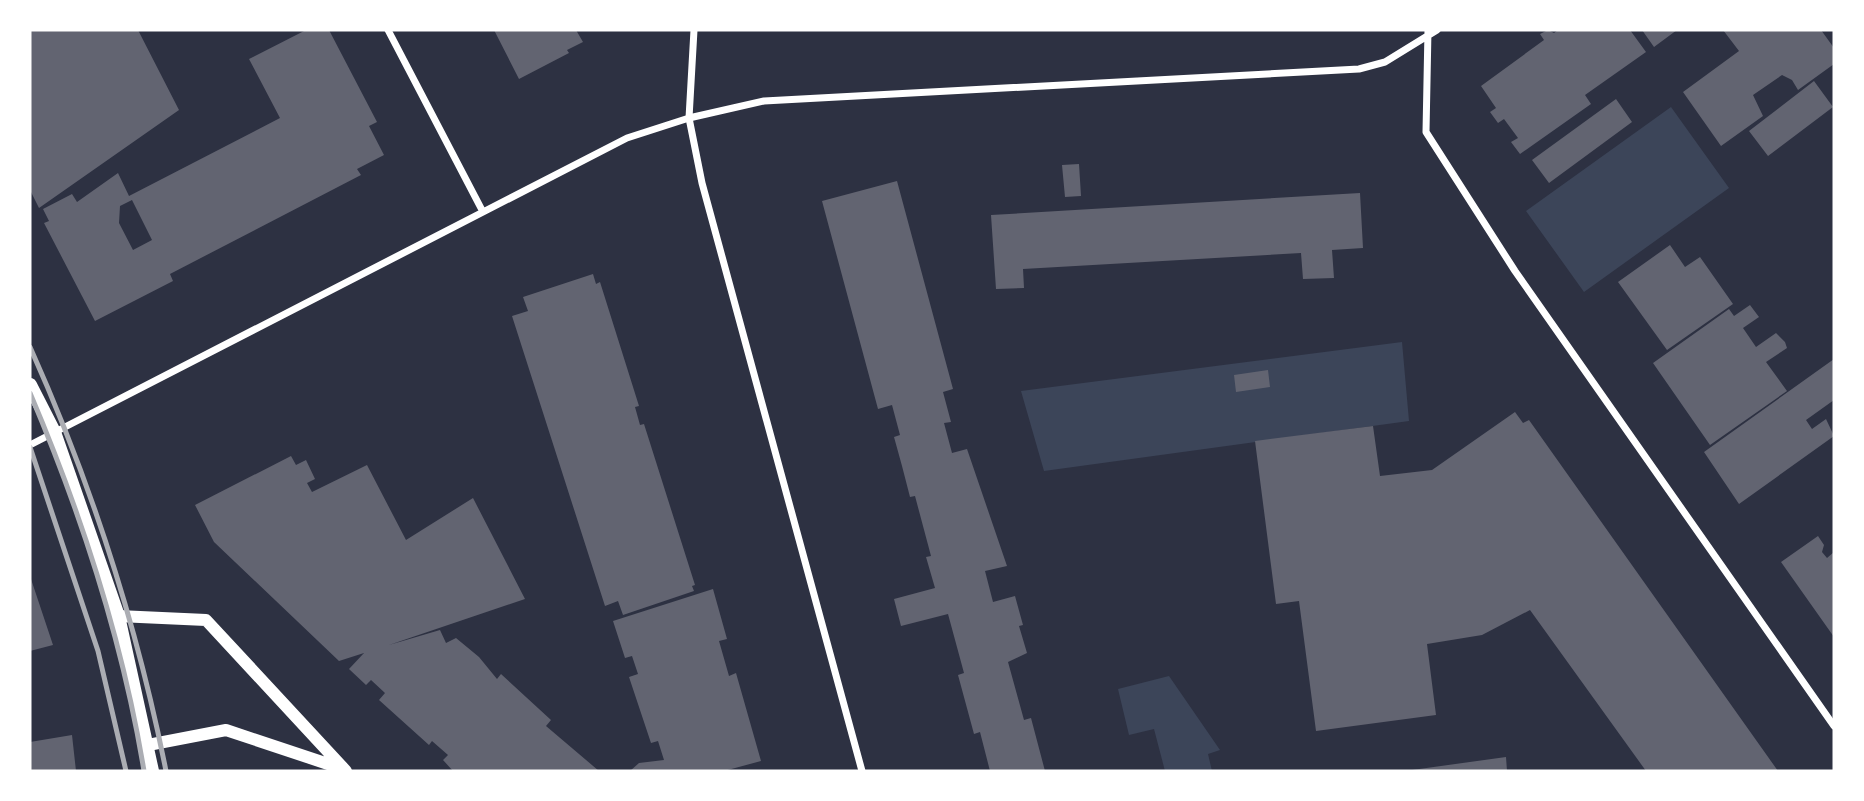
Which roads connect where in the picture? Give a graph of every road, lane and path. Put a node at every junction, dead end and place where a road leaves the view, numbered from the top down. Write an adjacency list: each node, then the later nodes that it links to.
1 (388, 30): 6 (street)
2 (694, 30): 5 (street)
3 (1437, 30): 4 (street)
4 (1428, 33): 5 (street); 11 (street)
5 (688, 118): 6 (street); 15 (street)
6 (483, 212): 8 (street)
7 (30, 385): 8 (main road)
8 (54, 432): 9 (street); 10 (main road)
9 (30, 446)
10 (117, 616): 12 (main road); 13 (street)
11 (1834, 726)
12 (148, 745): 13 (street); 14 (main road)
13 (345, 770)
14 (152, 771)
15 (862, 771)

